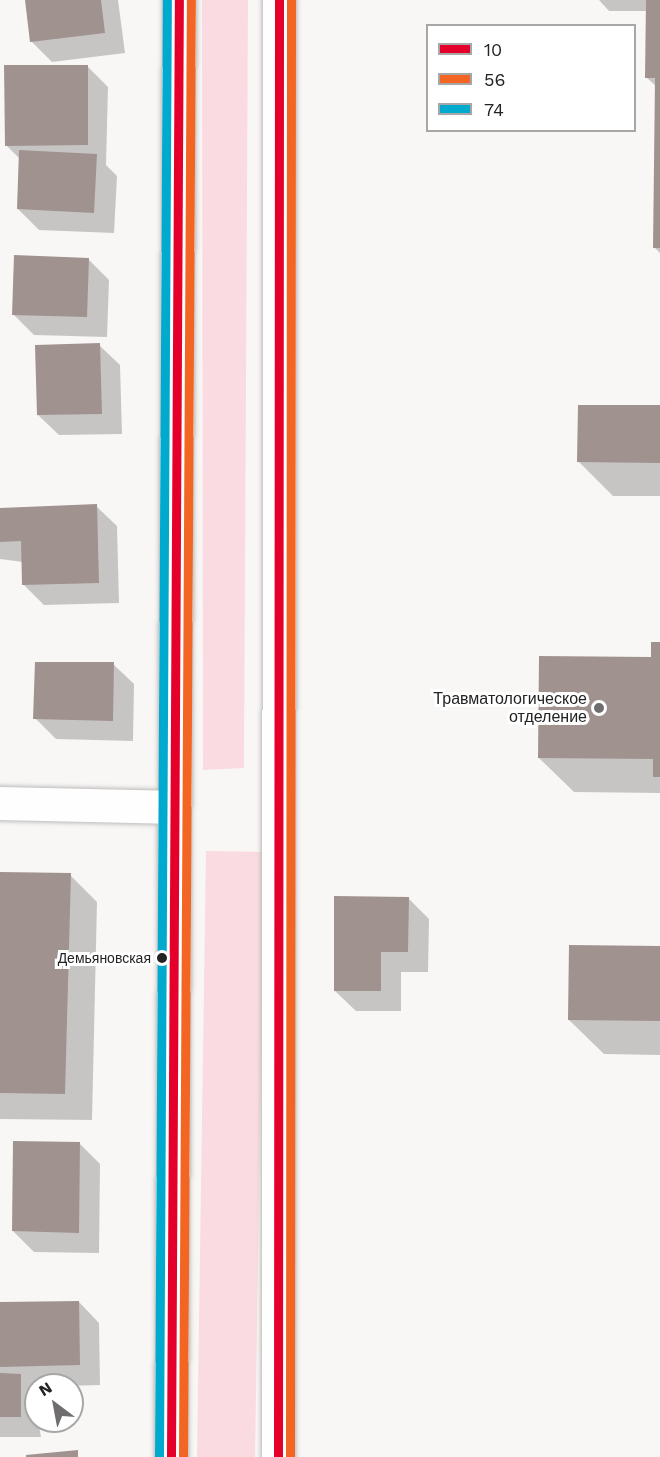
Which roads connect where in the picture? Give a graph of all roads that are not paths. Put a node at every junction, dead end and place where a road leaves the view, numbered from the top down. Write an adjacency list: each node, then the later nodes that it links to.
1 (179, 0): 4 (street)
2 (279, 0): 6 (street)
3 (0, 803): 4 (street)
4 (173, 807): 5 (street)
5 (171, 1457)
6 (278, 1457)

